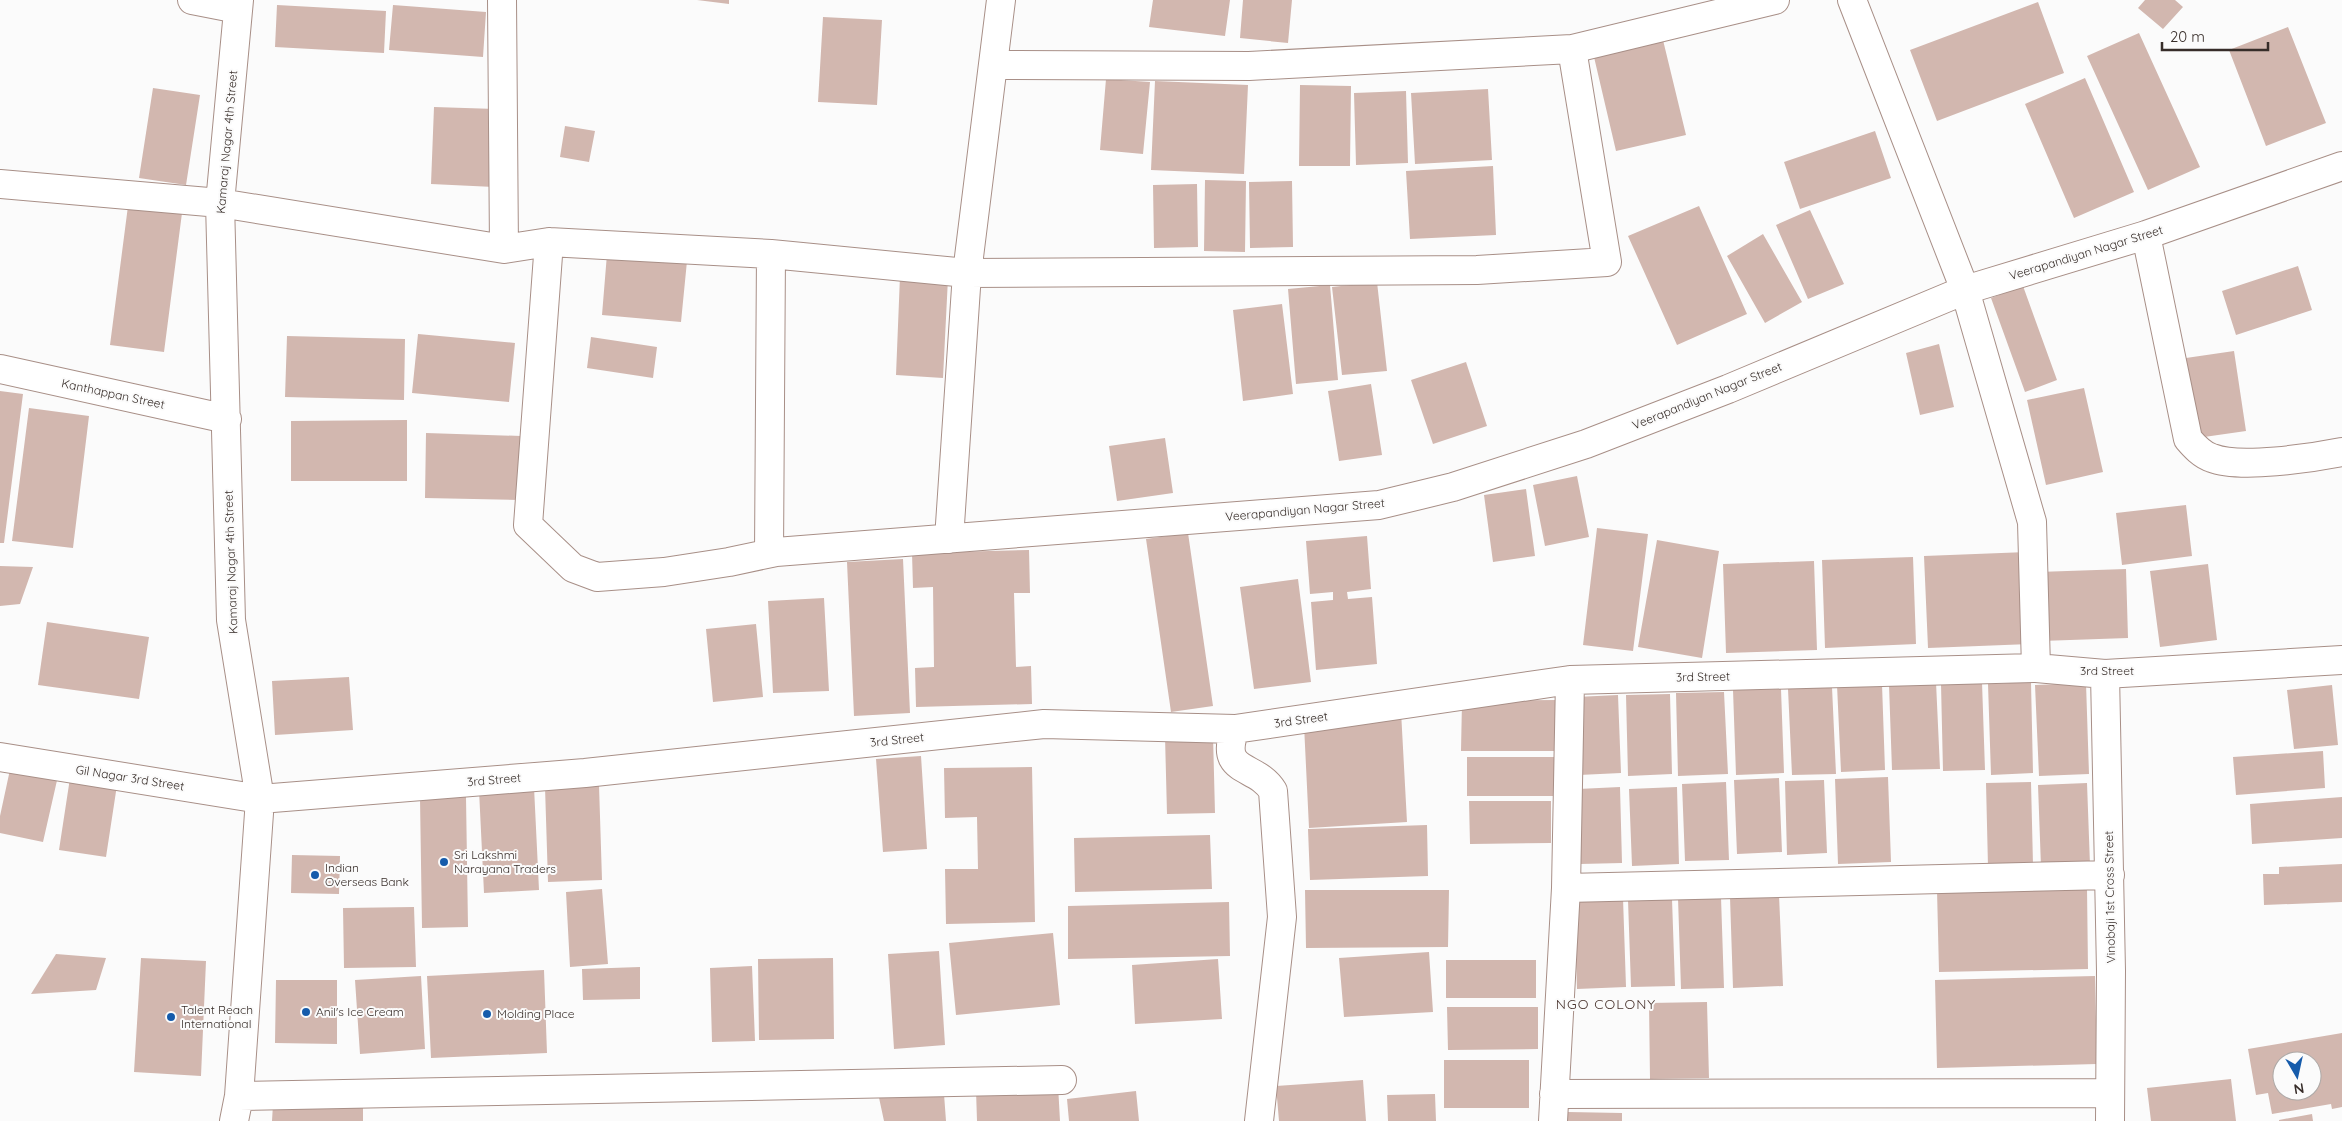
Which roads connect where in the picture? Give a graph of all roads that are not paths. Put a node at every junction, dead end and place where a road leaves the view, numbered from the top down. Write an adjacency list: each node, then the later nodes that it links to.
1 (192, 0): 6 (street)
2 (502, 0): 14 (street)
3 (1002, 0): 8 (street)
4 (1775, 0): 7 (street)
5 (1852, 0): 17 (street)
6 (239, 5): 11 (street, Kamaraj Nagar 4th Street)
7 (1572, 49): 8 (street); 16 (street)
8 (993, 65): 16 (street)
9 (2342, 166): 12 (street, Veerapandiyan Nagar Street)
10 (0, 184): 11 (street)
11 (220, 203): 14 (street); 19 (street, Kamaraj Nagar 4th Street)
12 (2146, 235): 17 (street, Veerapandiyan Nagar Street); 20 (street)
13 (549, 242): 14 (street); 15 (street); 22 (street, Veerapandiyan Nagar Street)
14 (504, 249)
15 (771, 254): 16 (street); 22 (street)
16 (967, 273): 21 (street)
17 (1965, 290): 21 (street, Veerapandiyan Nagar Street); 24 (street)
18 (0, 369): 19 (street, Kanthappan Street)
19 (226, 419): 29 (street, Kamaraj Nagar 4th Street)
20 (2342, 452)
21 (949, 539): 22 (street, Veerapandiyan Nagar Street)
22 (769, 553)
23 (2342, 660): 25 (street, 3rd Street)
24 (2036, 668): 25 (street, 3rd Street); 26 (street, 3rd Street)
25 (2105, 674): 30 (street, Vinobaji 1st Cross Street)
26 (1570, 680): 27 (street, 3rd Street); 31 (street)
27 (1235, 729): 29 (street, 3rd Street); 36 (street)
28 (0, 758): 29 (street, Gil Nagar 3rd Street)
29 (260, 799): 35 (street, Kamaraj Nagar 4th Street)
30 (2110, 875): 31 (street); 33 (street, Vinobaji 1st Cross Street)
31 (1566, 888): 34 (street)
32 (1062, 1080): 35 (street)
33 (2108, 1093): 34 (street); 38 (street, Vinobaji 1st Cross Street)
34 (1554, 1094): 37 (street)
35 (236, 1109)
36 (1260, 1121)
37 (1553, 1121)
38 (2110, 1121)

